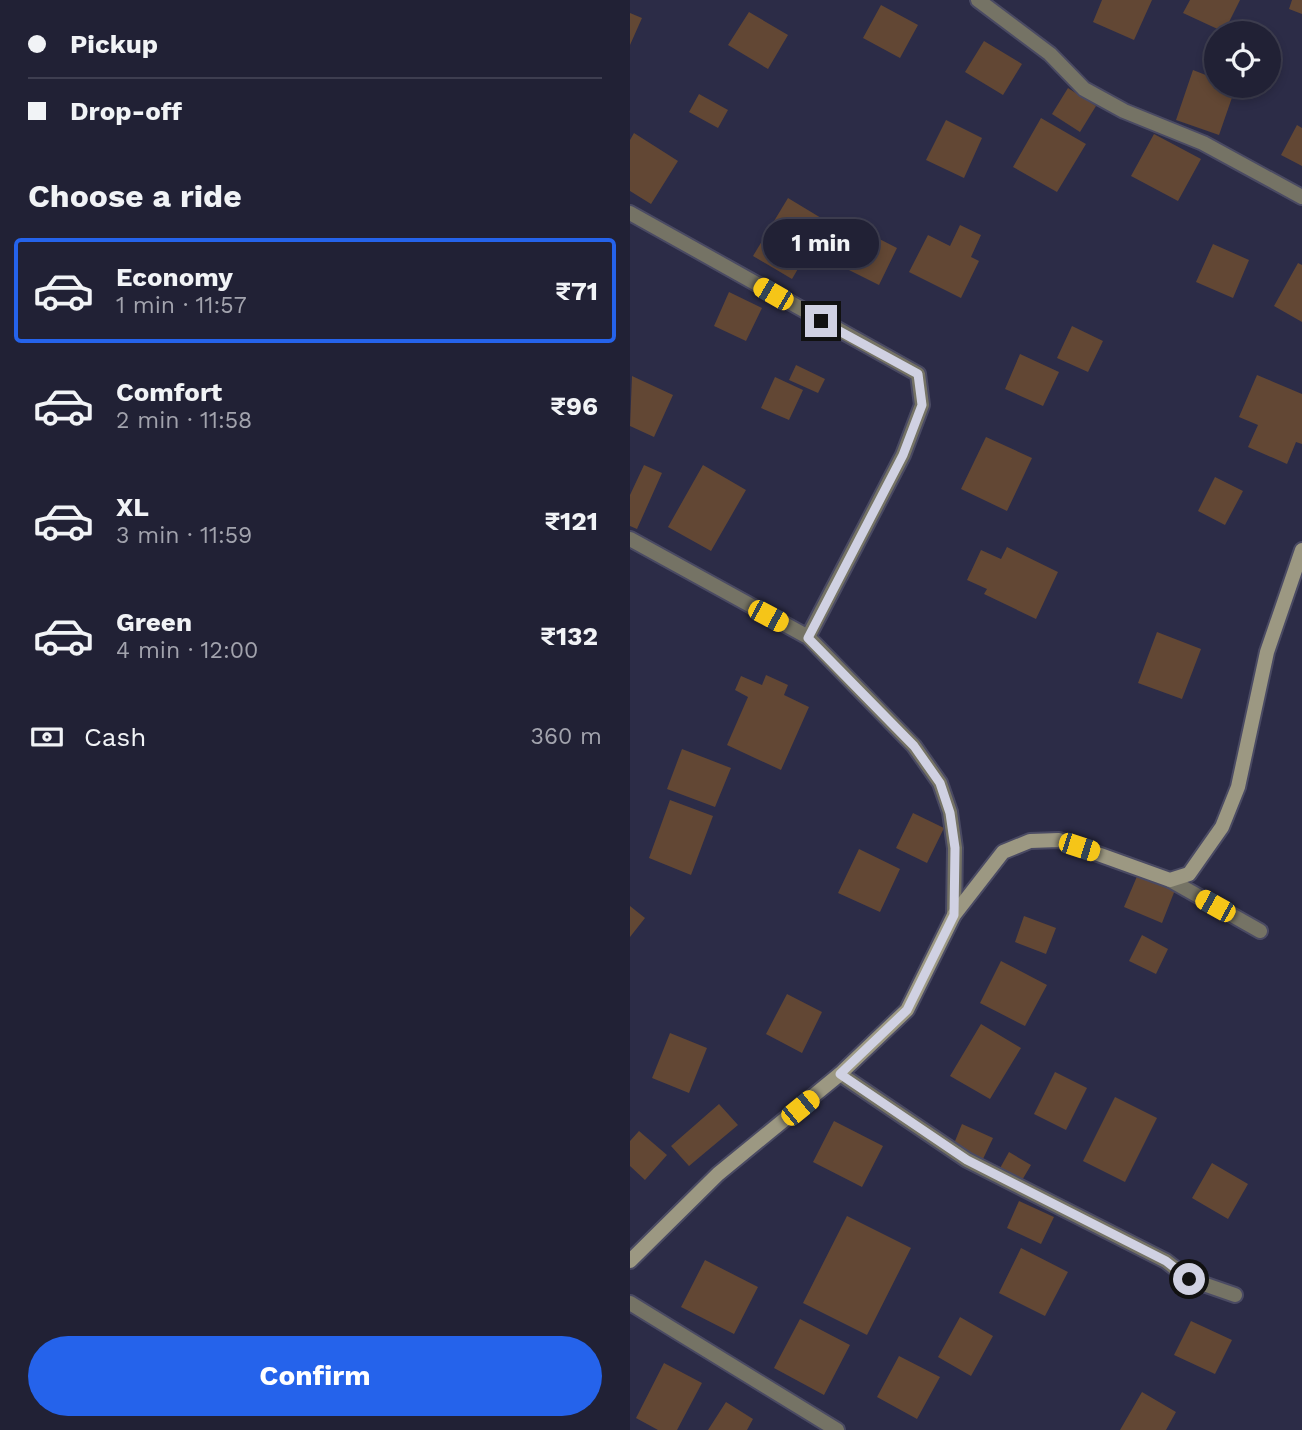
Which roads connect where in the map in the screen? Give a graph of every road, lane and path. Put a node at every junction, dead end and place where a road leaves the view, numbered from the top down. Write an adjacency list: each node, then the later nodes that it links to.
1 (978, 0): 2 (street)
2 (1302, 197)
3 (630, 213): 6 (street)
4 (630, 539): 6 (street)
5 (1302, 550): 7 (main road)
6 (808, 638): 8 (street)
7 (1170, 880): 8 (main road); 9 (street)
8 (954, 915): 10 (main road)
9 (1261, 931)
10 (840, 1074): 11 (main road); 12 (street)
11 (630, 1261)
12 (1235, 1295)
13 (630, 1303): 14 (street)
14 (837, 1430)

